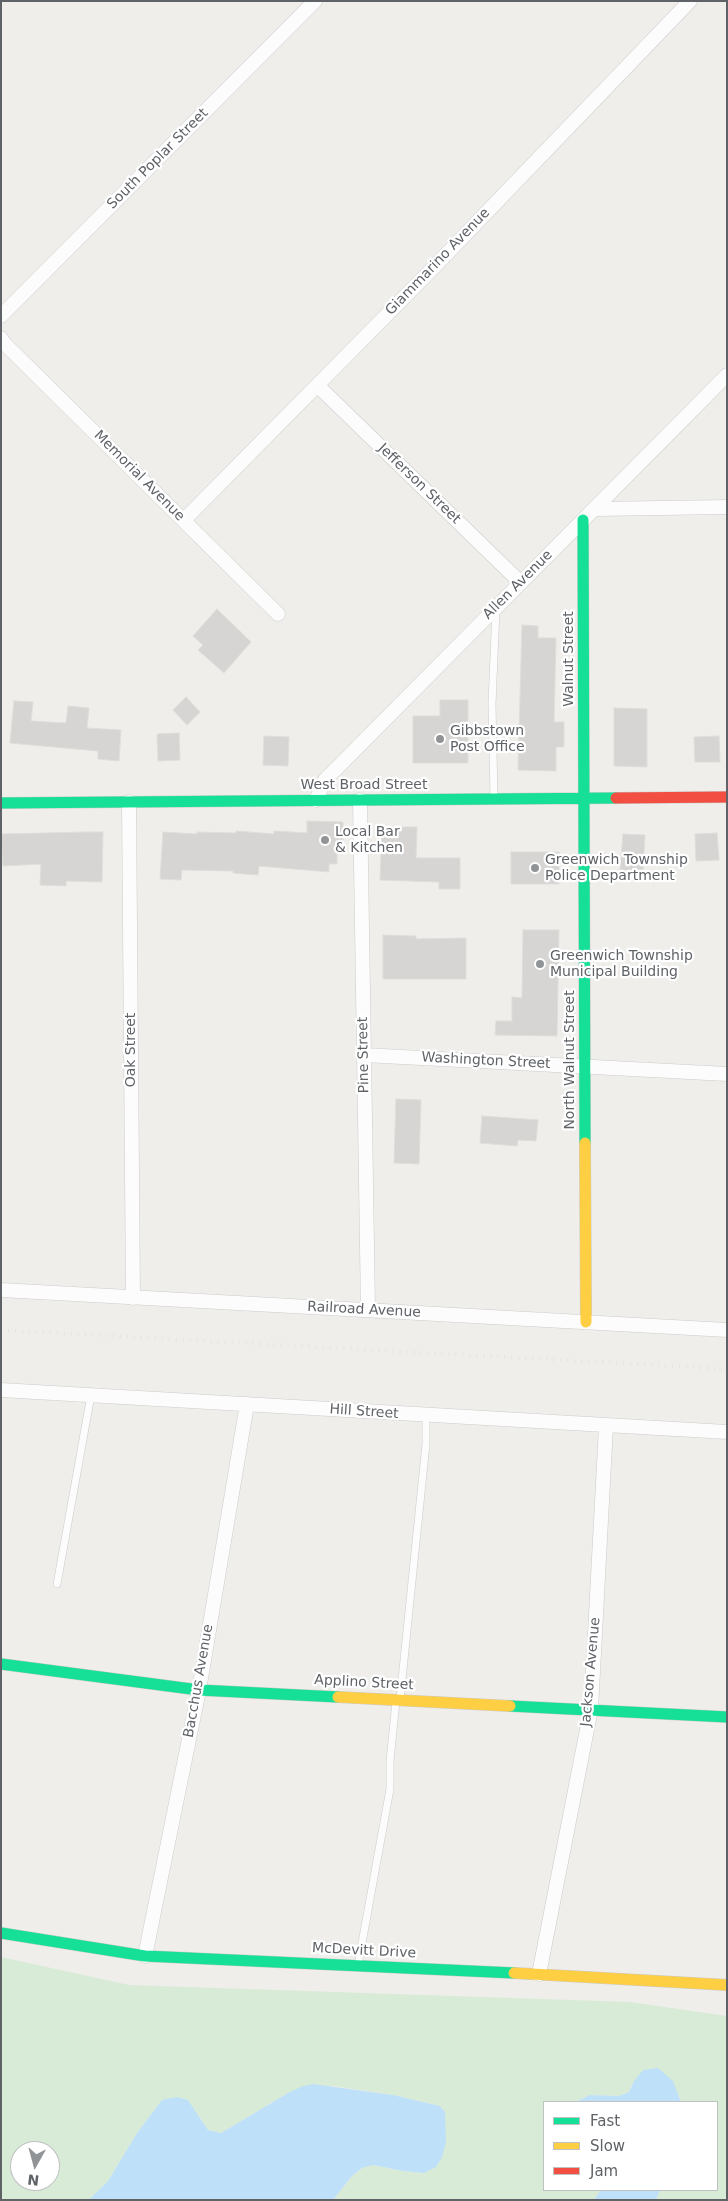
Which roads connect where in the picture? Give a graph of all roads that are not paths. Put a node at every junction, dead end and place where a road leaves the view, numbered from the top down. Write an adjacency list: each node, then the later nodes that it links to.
1 (315, 1): 3 (street, South Poplar Street)
2 (690, 1): 6 (street, Giammarino Avenue)
3 (1, 316)
4 (1, 338): 9 (street, Memorial Avenue)
5 (727, 375): 8 (street, Allen Avenue)
6 (318, 386): 9 (street, Giammarino Avenue); 11 (street, Jefferson Street)
7 (727, 507): 8 (street)
8 (594, 509): 10 (street, Allen Avenue)
9 (184, 520): 13 (street, Memorial Avenue)
10 (583, 520): 11 (street, Allen Avenue); 15 (street, Walnut Street)
11 (521, 583): 12 (street, Allen Avenue)
12 (496, 607): 16 (lane); 17 (street, Allen Avenue)
13 (278, 614)
14 (727, 797): 15 (street, West Broad Street)
15 (584, 798): 16 (street, West Broad Street); 22 (street, North Walnut Street)
16 (494, 799): 18 (street, West Broad Street)
17 (316, 800): 18 (street, West Broad Street); 20 (street, West Broad Street)
18 (360, 800): 21 (street, Pine Street)
19 (1, 802): 20 (street, West Broad Street)
20 (129, 802): 25 (street, Oak Street)
21 (364, 1055): 22 (street, Washington Street); 26 (street, Pine Street)
22 (586, 1067): 23 (street, Washington Street); 27 (street, North Walnut Street)
23 (727, 1074)
24 (1, 1290): 25 (street, Railroad Avenue)
25 (133, 1298): 26 (street, Railroad Avenue)
26 (368, 1310): 27 (street, Railroad Avenue)
27 (586, 1322): 28 (street, Railroad Avenue)
28 (727, 1330)
29 (1, 1390): 30 (street, Hill Street)
30 (91, 1395): 31 (street, Hill Street); 35 (lane)
31 (247, 1404): 32 (street, Hill Street); 37 (street, Bacchus Avenue)
32 (426, 1416): 33 (street, Hill Street); 38 (lane)
33 (606, 1426): 34 (street, Hill Street); 39 (street, Jackson Avenue)
34 (727, 1432)
35 (57, 1584)
36 (1, 1664): 37 (street, Applino Street)
37 (199, 1690): 38 (street, Applino Street); 42 (street, Bacchus Avenue)
38 (398, 1700): 39 (street, Applino Street); 43 (lane)
39 (591, 1709): 40 (street, Applino Street); 44 (street, Jackson Avenue)
40 (727, 1717)
41 (1, 1933): 42 (street, McDevitt Drive)
42 (145, 1956): 43 (street, McDevitt Drive)
43 (358, 1965): 44 (street, McDevitt Drive)
44 (539, 1974): 45 (street, McDevitt Drive)
45 (727, 1985)

